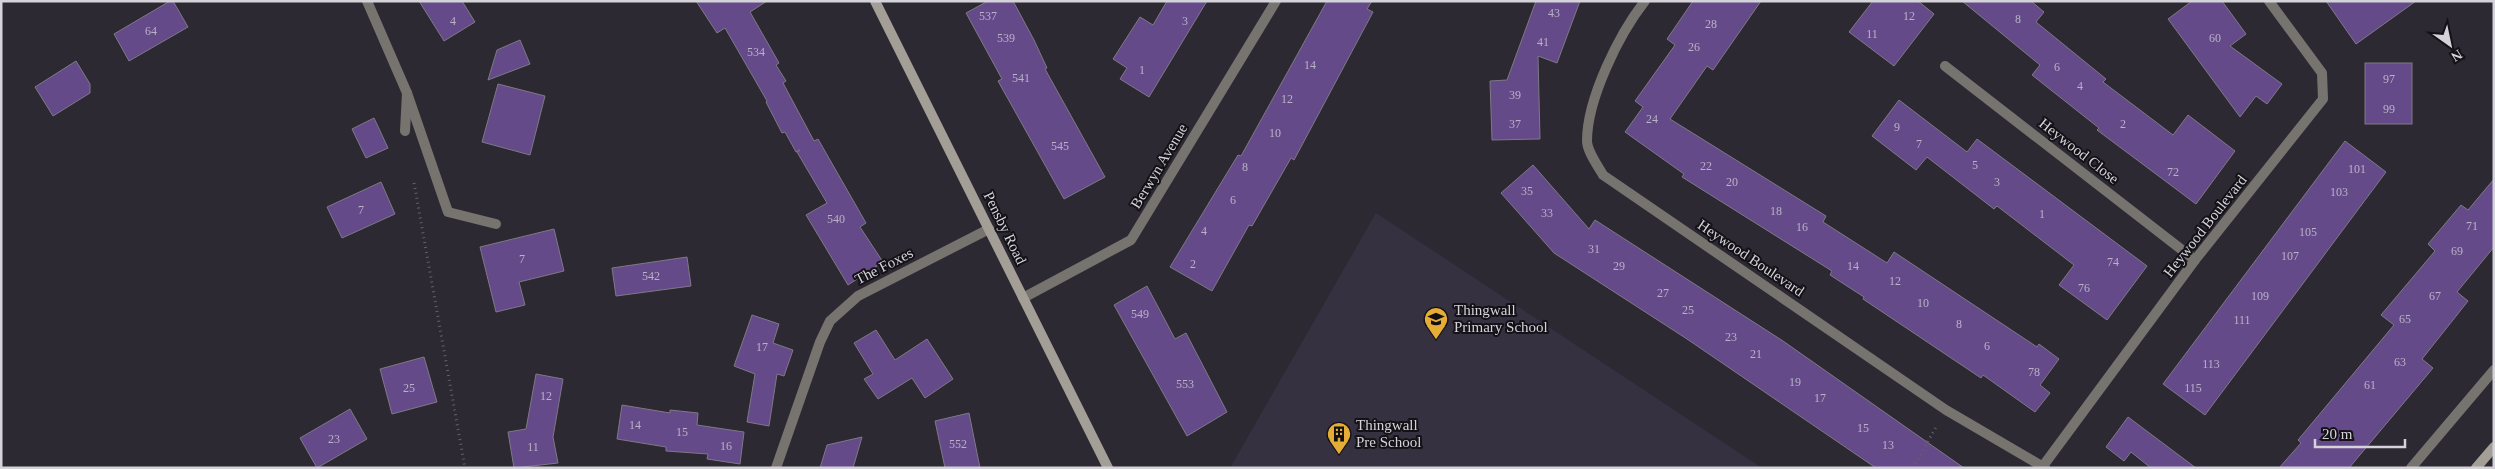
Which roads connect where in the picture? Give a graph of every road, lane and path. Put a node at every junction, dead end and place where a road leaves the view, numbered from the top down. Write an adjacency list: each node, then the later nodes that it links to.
1 (367, 1): 7 (street)
2 (875, 1): 11 (main road, Pensby Road)
3 (1276, 1): 13 (street, Berwyn Avenue)
4 (1645, 1): 15 (street, Heywood Boulevard)
5 (2269, 1): 12 (street, Heywood Boulevard)
6 (1945, 66): 12 (street, Heywood Close)
7 (407, 93): 8 (street); 10 (street)
8 (404, 130)
9 (413, 179): 18 (path)
10 (496, 224)
11 (989, 230): 13 (main road, Pensby Road); 19 (street, The Foxes)
12 (2196, 260): 17 (street, Heywood Boulevard)
13 (1022, 298): 20 (main road, Pensby Road)
14 (2494, 370): 22 (street)
15 (1946, 410): 17 (street, Heywood Boulevard); 21 (path)
16 (2494, 447): 23 (main road)
17 (2044, 467)
18 (465, 468)
19 (776, 468)
20 (1108, 468)
21 (1913, 468)
22 (2411, 468)
23 (2476, 468)

